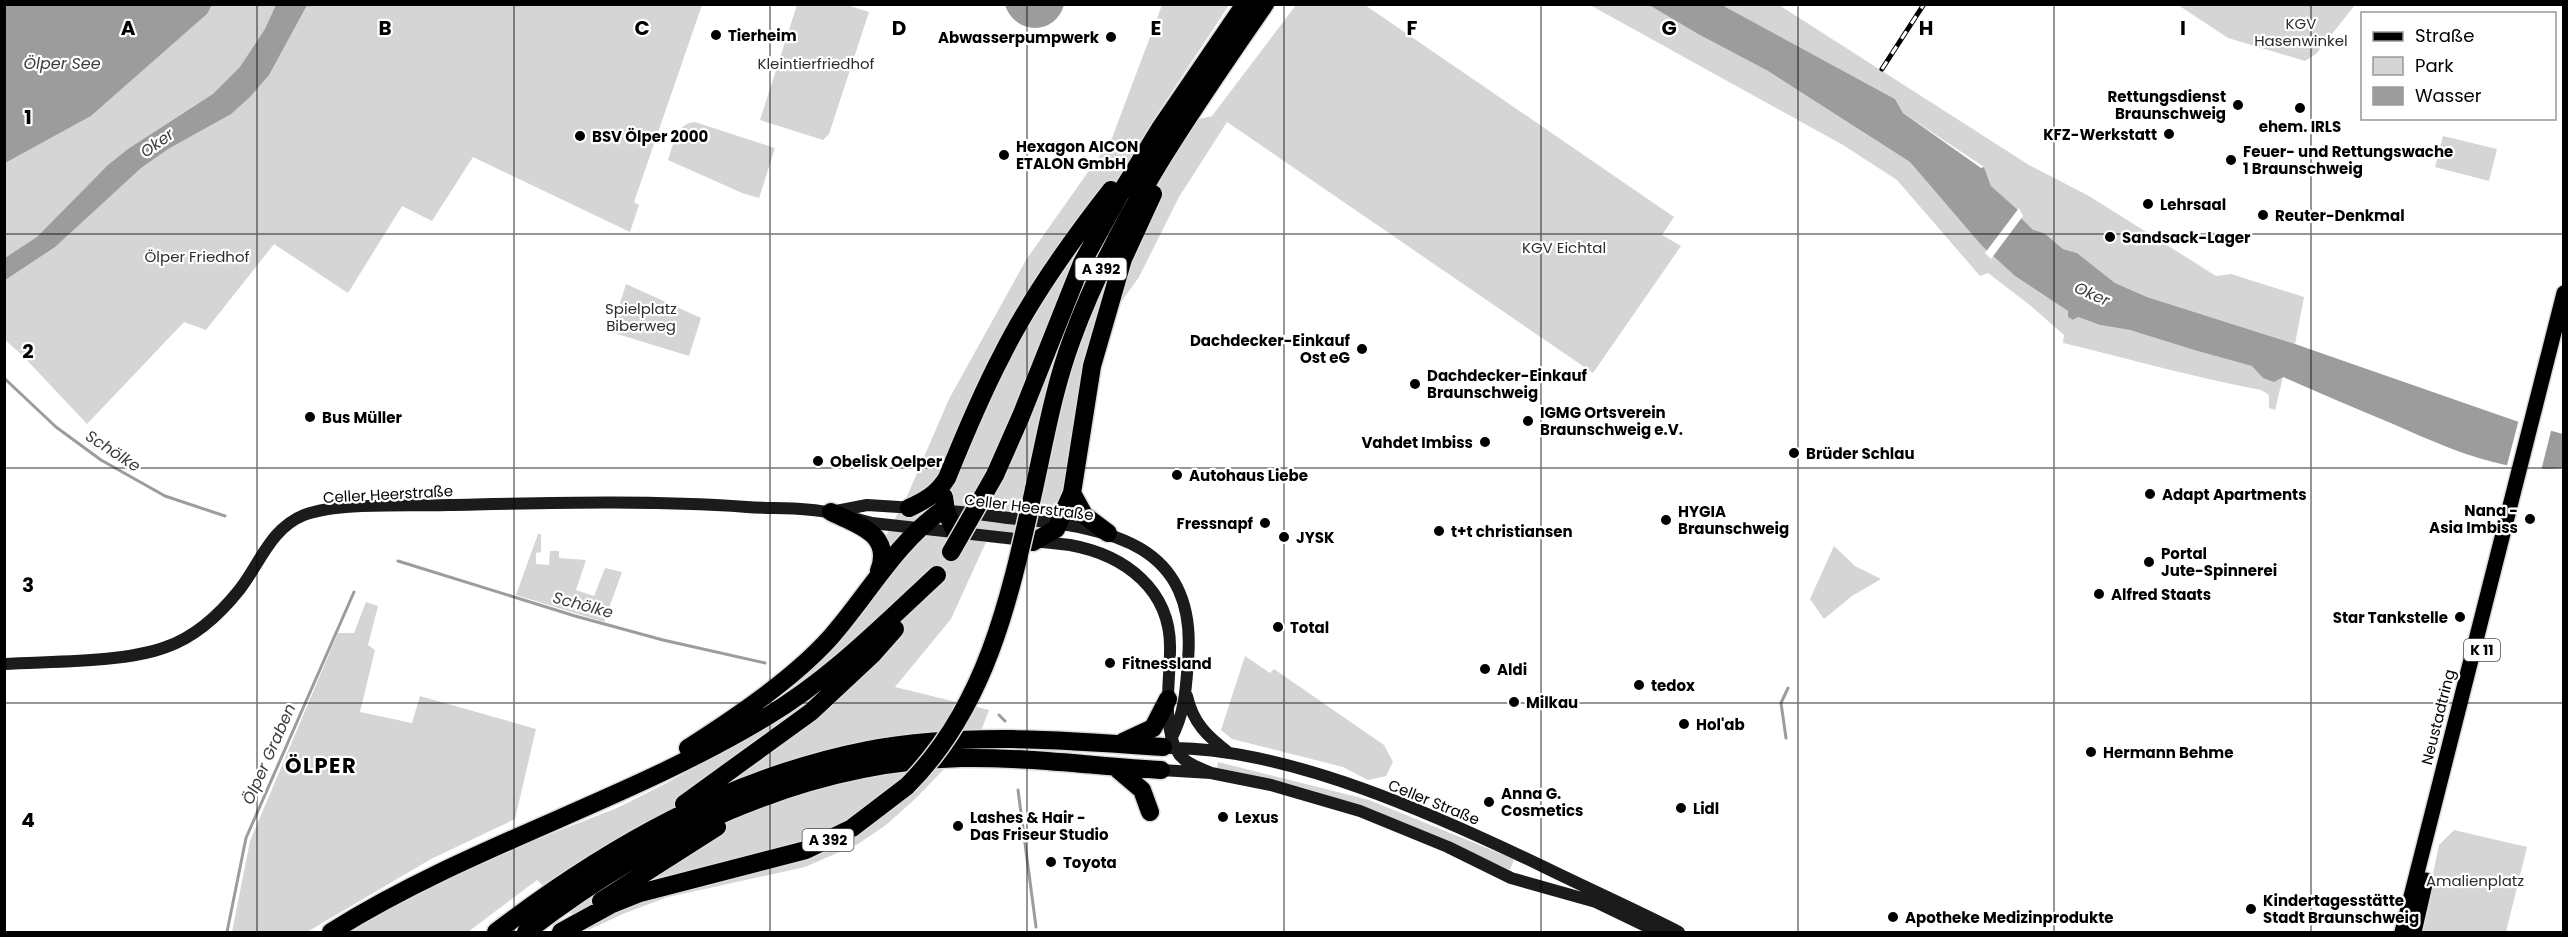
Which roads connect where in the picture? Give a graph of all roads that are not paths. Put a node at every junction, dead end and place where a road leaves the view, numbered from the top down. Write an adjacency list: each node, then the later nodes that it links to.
1 (1245, 4): 4 (highway, A 392)
2 (1266, 4): 3 (highway, A 392)
3 (1219, 71): 10 (highway); 36 (highway, A 392, bridge)
4 (1161, 127): 8 (highway); 19 (highway, A 392, bridge)
5 (2564, 293): 7 (main road, K 11)
6 (2564, 330): 7 (main road, K 11)
7 (2548, 373): 9 (main road, Neustadtring / K 11)
8 (947, 478): 11 (highway); 12 (highway)
9 (2519, 487): 39 (main road, Neustadtring / K 11); 40 (main road, Neustadtring / K 11)
10 (1072, 493): 14 (highway); 17 (highway)
11 (909, 508): 12 (main road, Celler Heerstraße); 13 (main road, Celler Heerstraße)
12 (943, 511): 14 (main road, Celler Heerstraße); 15 (highway); 16 (highway)
13 (831, 512): 15 (main road, Celler Heerstraße); 20 (highway); 21 (main road, Celler Heerstraße)
14 (1059, 523): 17 (main road, Celler Heerstraße); 18 (highway)
15 (918, 528): 16 (main road, Celler Heerstraße); 20 (highway)
16 (955, 532): 18 (main road, Celler Heerstraße)
17 (1108, 533): 22 (main road, Celler Heerstraße)
18 (1033, 542): 23 (main road, Celler Heerstraße)
19 (937, 575): 29 (highway); 32 (highway, A 392)
20 (876, 580): 29 (highway)
21 (4, 664)
22 (1185, 689): 25 (main road, Celler Heerstraße); 26 (main road)
23 (1168, 699): 24 (highway); 25 (main road, Celler Heerstraße)
24 (1118, 744): 25 (highway); 32 (highway)
25 (1165, 751): 26 (main road, Celler Straße); 27 (highway); 28 (main road); 28 (main road)
26 (1229, 754): 38 (main road, Celler Straße)
27 (1115, 767): 30 (highway); 31 (highway)
28 (1211, 773): 37 (main road)
29 (627, 789): 33 (highway)
30 (765, 796): 35 (highway); 36 (highway)
31 (1150, 812)
32 (640, 835): 34 (highway, A 392)
33 (331, 933)
34 (496, 933)
35 (526, 933)
36 (560, 933)
37 (1659, 933)
38 (1679, 933)
39 (2402, 933)
40 (2414, 933)

